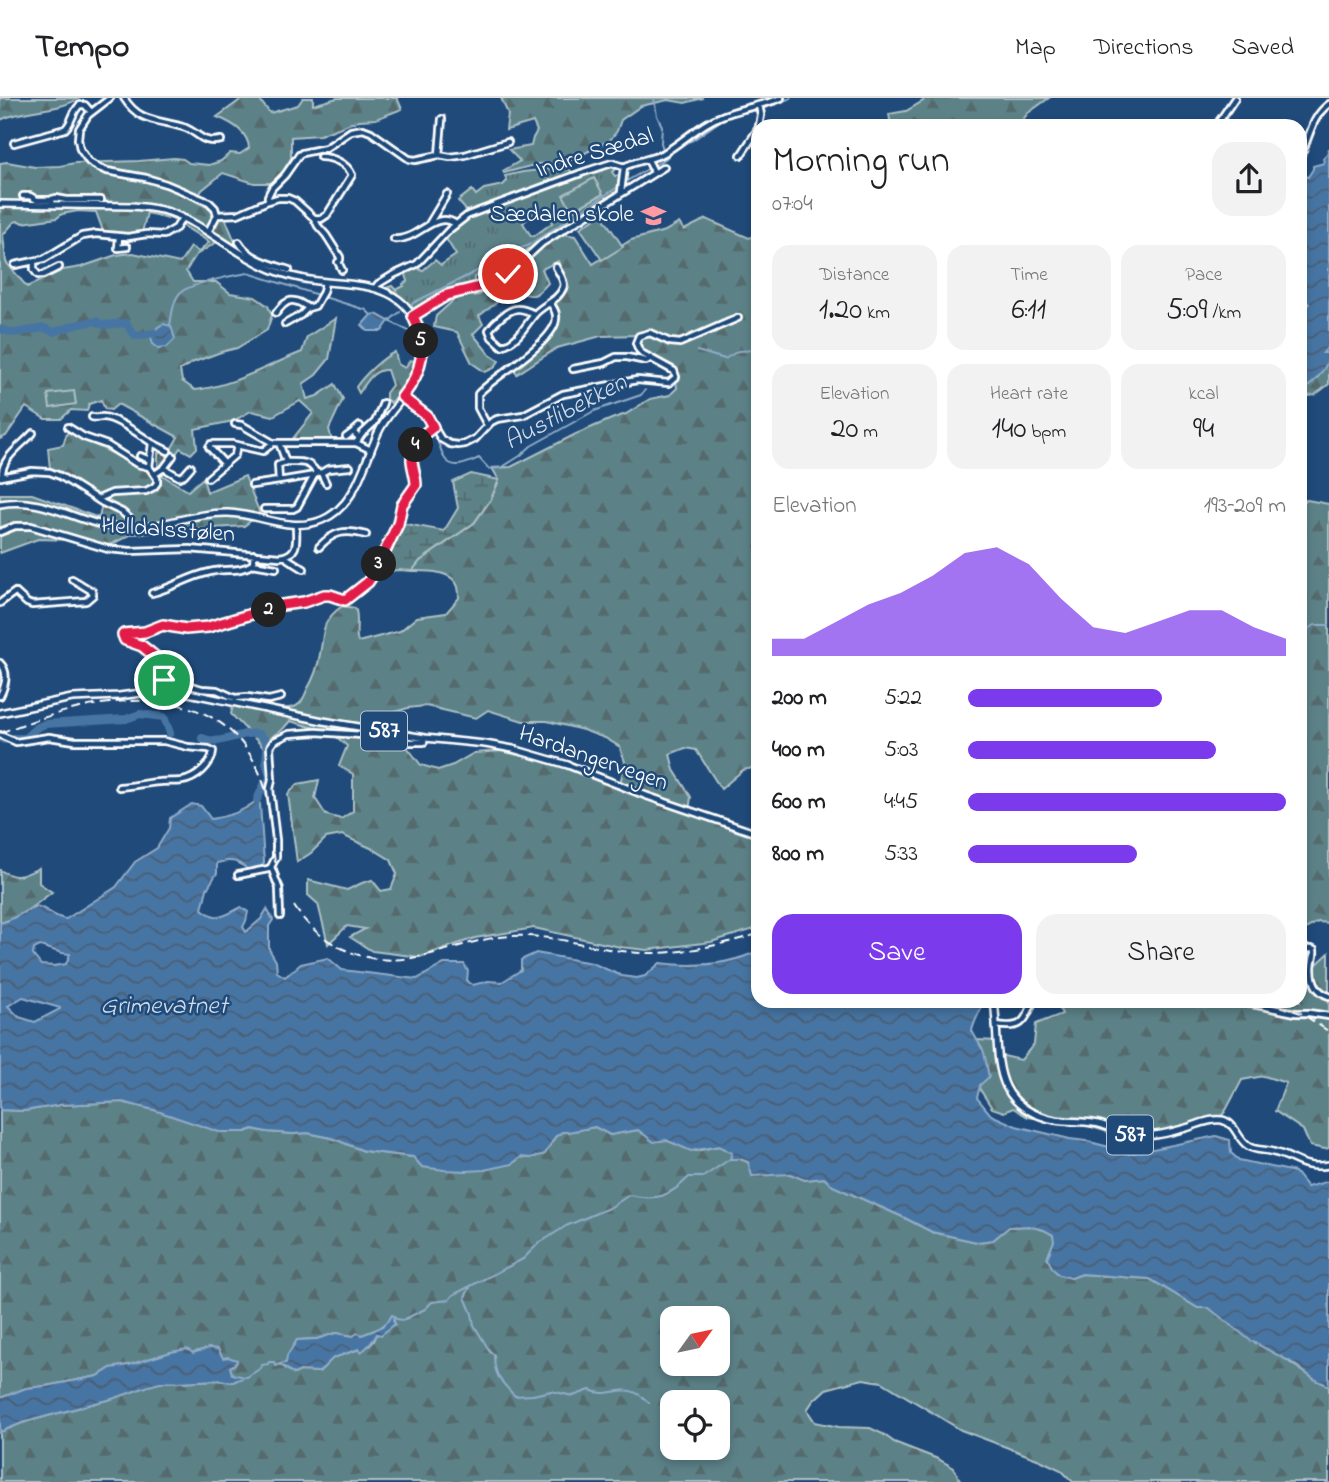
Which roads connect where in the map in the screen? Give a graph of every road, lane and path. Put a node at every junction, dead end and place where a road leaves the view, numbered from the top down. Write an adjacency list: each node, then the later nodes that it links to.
1 (110, 98): 7 (street)
2 (124, 98): 13 (street)
3 (781, 98): 6 (street, Indre Sædal)
4 (1235, 98): 10 (street)
5 (1329, 104): 12 (street)
6 (760, 108): 9 (street); 19 (street, Indre Sædal)
7 (91, 112): 15 (street); 29 (street)
8 (442, 119): 16 (street)
9 (759, 119)
10 (1221, 119)
11 (751, 139): 17 (street)
12 (1307, 139)
13 (221, 140)
14 (508, 142): 16 (street)
15 (14, 143)
16 (439, 155): 26 (street)
17 (741, 155)
18 (320, 157): 31 (street)
19 (651, 166): 20 (street, Indre Sædal); 21 (street); 22 (street)
20 (624, 167): 22 (street); 32 (street, Indre Sædal)
21 (664, 167)
22 (622, 190): 51 (street)
23 (447, 194): 33 (street)
24 (23, 196): 27 (street)
25 (101, 200): 27 (street)
26 (268, 201): 29 (street); 31 (street)
27 (52, 202): 28 (main road); 30 (main road)
28 (0, 204)
29 (217, 215): 34 (street)
30 (182, 218): 34 (main road); 35 (street)
31 (314, 218): 44 (street)
32 (456, 224): 33 (street, Indre Sædal); 46 (street, Indre Sædal)
33 (429, 225): 36 (street, Indre Sædal)
34 (208, 232): 45 (main road)
35 (119, 237): 38 (street); 39 (street)
36 (394, 239)
37 (239, 242): 43 (street)
38 (127, 247)
39 (34, 262): 40 (street); 41 (street)
40 (15, 265)
41 (59, 267)
42 (556, 267): 47 (street)
43 (289, 270)
44 (342, 270)
45 (325, 282): 46 (main road); 48 (street)
46 (375, 288): 51 (main road)
47 (550, 303): 50 (street); 60 (street)
48 (308, 308): 49 (street); 53 (street)
49 (276, 313)
50 (535, 314): 50 (street)
51 (413, 316): 56 (main road)
52 (738, 318): 54 (street)
53 (285, 324)
54 (652, 358): 55 (street); 60 (street)
55 (573, 369)
56 (402, 397): 63 (street); 72 (main road)
57 (383, 403): 67 (street)
58 (92, 417): 68 (street)
59 (235, 424): 69 (street)
60 (487, 425): 63 (street)
61 (360, 426): 64 (street)
62 (68, 427): 79 (street)
63 (433, 427): 109 (street)
64 (353, 432): 66 (street); 67 (street)
65 (33, 433): 85 (street)
66 (346, 437)
67 (357, 441): 70 (street); 72 (street)
68 (152, 443): 73 (street); 76 (street)
69 (273, 443): 70 (street); 71 (street)
70 (279, 443): 77 (street)
71 (237, 445): 78 (street); 78 (street)
72 (371, 450): 93 (main road)
73 (168, 451)
74 (141, 456): 76 (street)
75 (173, 456): 82 (street)
76 (150, 460): 79 (street)
77 (286, 461): 84 (street); 87 (street)
78 (224, 463): 86 (street)
79 (149, 467): 83 (street)
80 (191, 467): 82 (street)
81 (350, 467): 84 (street)
82 (164, 468): 83 (street)
83 (155, 474): 90 (street)
84 (318, 474): 87 (street); 88 (street); 92 (street)
85 (1, 477): 90 (street)
86 (208, 478)
87 (279, 481): 89 (street)
88 (326, 483)
89 (252, 485)
90 (97, 499): 94 (street)
91 (0, 504): 94 (main road)
92 (264, 509)
93 (296, 525): 94 (main road); 101 (street)
94 (131, 528)
95 (0, 532): 100 (street, Helldalsstølen)
96 (324, 534): 98 (street)
97 (366, 536): 98 (street)
98 (330, 537): 99 (street)
99 (319, 547)
100 (254, 554): 101 (street, Helldalsstølen); 102 (street, Helldalsstølen)
101 (286, 556): 104 (street)
102 (253, 564): 103 (street, Helldalsstølen); 106 (street, Helldalsstølen)
103 (276, 568)
104 (304, 569)
105 (72, 579): 107 (street)
106 (152, 593)
107 (0, 603)
108 (0, 663): 111 (street)
109 (183, 682): 110 (street); 112 (street)
110 (181, 691): 113 (main road, Hardangervegen / 587); 114 (main road, Hardangervegen / 587)
111 (0, 696)
112 (281, 697)
113 (0, 713)
114 (394, 733): 116 (street); 119 (main road, Hardangervegen / 587)
115 (5, 738): 118 (street)
116 (393, 742): 117 (street); 120 (street)
117 (424, 742)
118 (119, 787)
119 (751, 832)
120 (271, 867): 121 (street); 122 (street)
121 (238, 875)
122 (280, 916)
123 (1307, 949): 124 (street)
124 (1329, 996)
125 (995, 1008): 129 (main road, 587)
126 (1031, 1008): 129 (street)
127 (1271, 1008): 128 (street)
128 (1329, 1016)
129 (996, 1025): 130 (main road, 587)
130 (1329, 1166)

